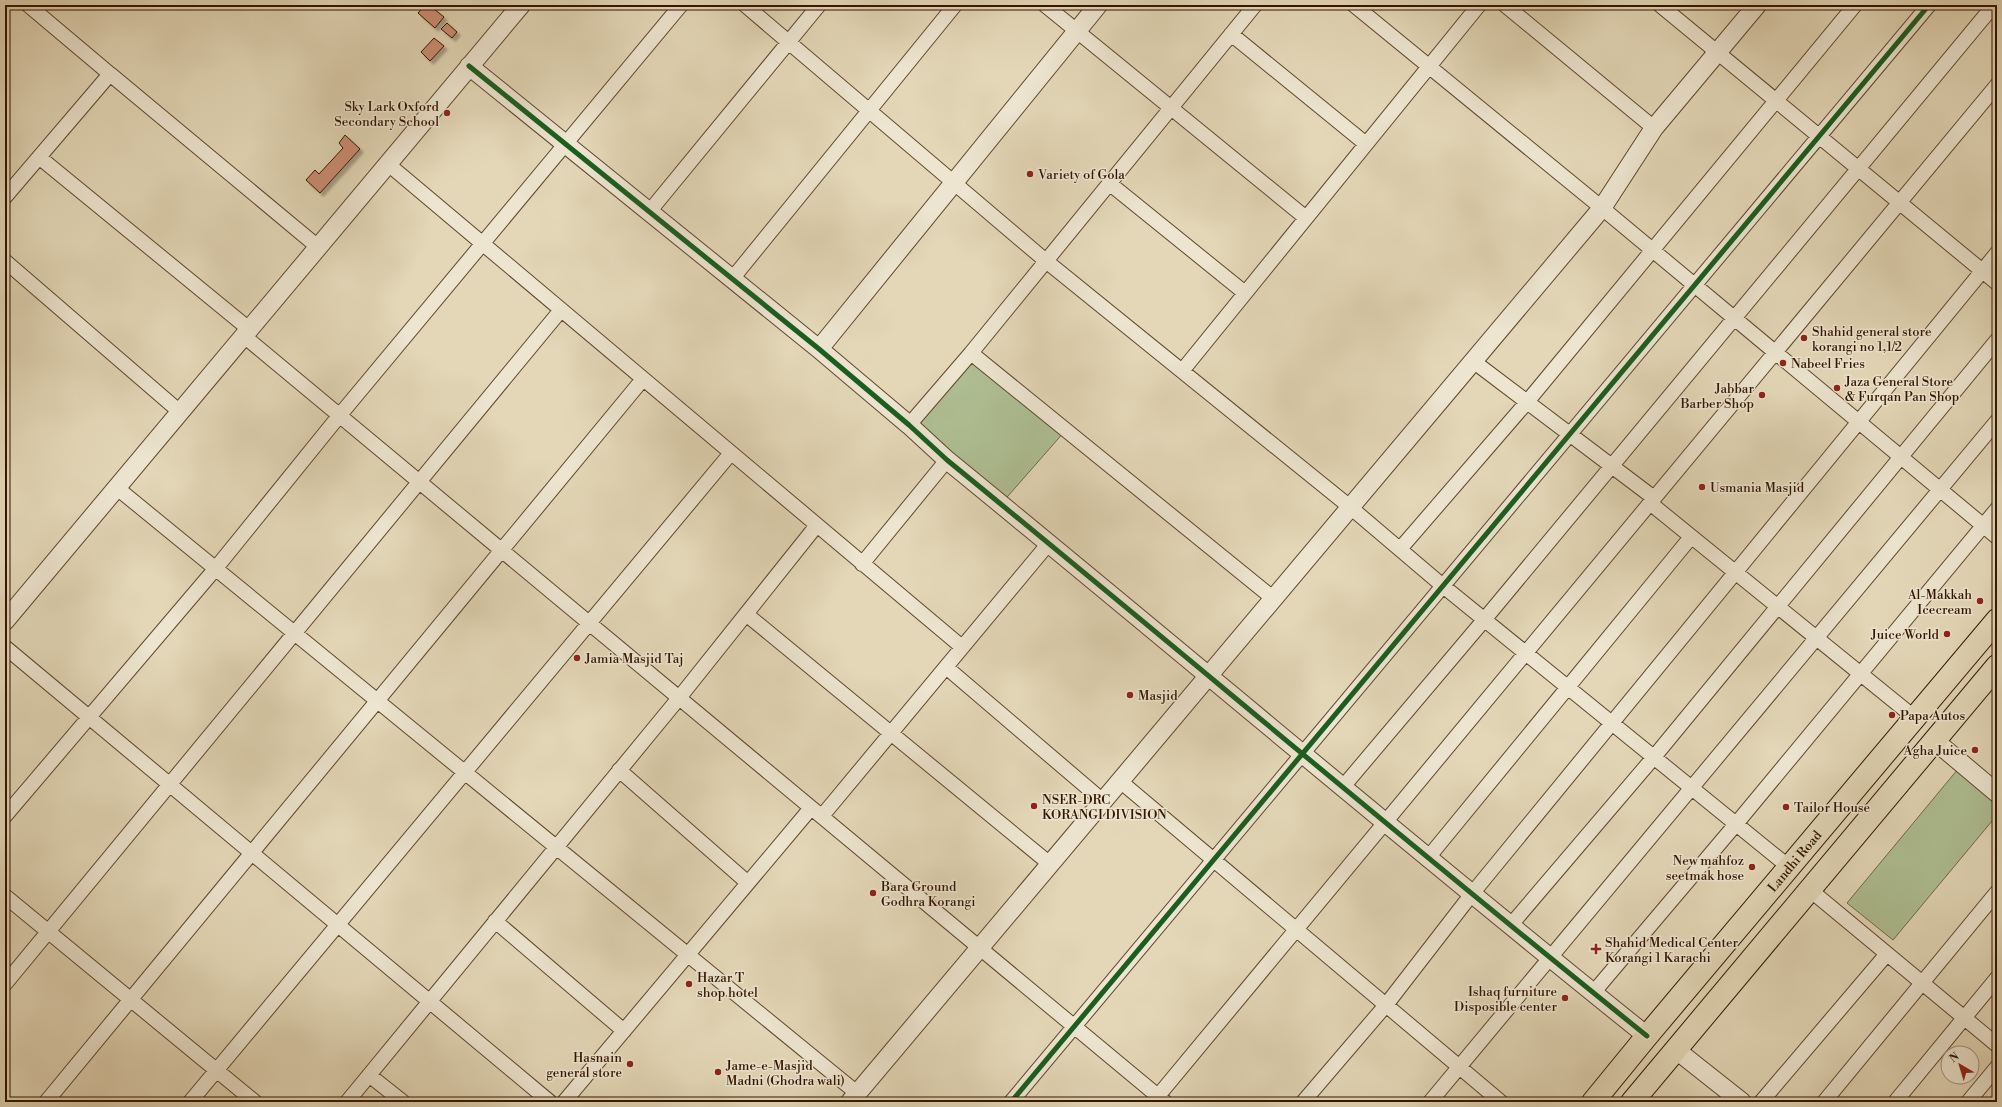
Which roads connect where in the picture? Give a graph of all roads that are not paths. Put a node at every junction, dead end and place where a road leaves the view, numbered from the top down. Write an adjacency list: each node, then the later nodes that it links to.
1 (28, 5): 24 (street)
2 (521, 5): 22 (street)
3 (680, 5): 31 (street)
4 (745, 5): 20 (street)
5 (819, 5): 20 (street)
6 (955, 5): 28 (street)
7 (1045, 5): 18 (street)
8 (1098, 5): 18 (street)
9 (1254, 5): 19 (street)
10 (1354, 5): 23 (street)
11 (1479, 5): 23 (street)
12 (1505, 5): 29 (street)
13 (1660, 5): 21 (street)
14 (1757, 5): 21 (street)
15 (1855, 5): 26 (street)
16 (1929, 5): 30 (street)
17 (1993, 7): 35 (street)
18 (1077, 32): 27 (street); 36 (street)
19 (1231, 34): 27 (street); 32 (street)
20 (788, 42): 28 (street); 41 (street)
21 (1717, 52): 26 (street); 29 (street)
22 (469, 66): 31 (street); 34 (street)
23 (1430, 67): 32 (street); 40 (street)
24 (110, 74): 33 (street); 44 (street)
25 (1997, 85): 39 (street)
26 (1775, 101): 30 (street); 45 (street)
27 (1170, 108): 37 (street); 42 (street)
28 (869, 111): 36 (street); 50 (street)
29 (1654, 128): 40 (street)
30 (1819, 137): 35 (street); 52 (street)
31 (565, 144): 41 (street); 43 (street)
32 (1366, 144): 42 (street)
33 (39, 157): 38 (street); 56 (street)
34 (388, 164): 43 (street); 44 (street)
35 (1858, 170): 39 (street); 55 (street)
36 (953, 182): 48 (street); 58 (street)
37 (1109, 183): 48 (street); 53 (street)
38 (5, 197)
39 (1899, 203): 49 (street); 59 (street)
40 (1602, 208): 45 (street); 61 (street)
41 (649, 212): 50 (street)
42 (1306, 218): 53 (street)
43 (482, 244): 54 (street); 66 (street)
44 (318, 247): 56 (street)
45 (1652, 250): 52 (street); 64 (street)
46 (1997, 253): 49 (street)
47 (5, 261): 65 (street)
48 (1046, 261): 60 (street); 62 (street)
49 (1982, 271): 51 (street); 67 (street)
50 (732, 279): 58 (street)
51 (1997, 283)
52 (1695, 285): 55 (street); 70 (street)
53 (1245, 293): 62 (street)
54 (561, 310): 63 (street); 75 (street)
55 (1734, 318): 59 (street); 74 (street)
56 (246, 333): 65 (street); 66 (street)
57 (1997, 340): 72 (street)
58 (819, 349): 69 (street)
59 (1775, 352): 67 (street); 78 (street)
60 (971, 353): 69 (street); 92 (street)
61 (1473, 361): 64 (street); 79 (street)
62 (1182, 371): 79 (street)
63 (643, 379): 71 (street); 87 (street)
64 (1527, 402): 70 (street); 86 (street)
65 (180, 412): 76 (street)
66 (339, 416): 75 (street); 89 (street)
67 (1858, 421): 72 (street); 90 (street)
68 (1997, 421): 77 (street)
69 (909, 425): 73 (street)
70 (1570, 435): 74 (street); 91 (street)
71 (731, 453): 81 (street); 98 (street)
72 (1901, 456): 77 (street); 93 (street)
73 (947, 460): 85 (street); 88 (street)
74 (1611, 466): 78 (street); 95 (street)
75 (419, 482): 87 (street); 99 (street)
76 (116, 488): 89 (street); 97 (street)
77 (1940, 490): 82 (street); 100 (street)
78 (1652, 501): 83 (street); 103 (street)
79 (1350, 507): 86 (street); 92 (street)
80 (1997, 509): 82 (street)
81 (817, 525): 88 (street); 94 (street)
82 (1983, 525): 84 (street); 106 (street)
83 (1691, 537): 90 (street); 108 (street)
84 (1997, 537)
85 (1049, 543): 102 (street); 107 (street)
86 (1400, 549): 91 (street)
87 (502, 551): 98 (street); 110 (street)
88 (862, 564): 102 (street)
89 (216, 568): 99 (street); 111 (street)
90 (1735, 572): 93 (street); 113 (street)
91 (1443, 586): 95 (street); 116 (street)
92 (1274, 599): 107 (street)
93 (1778, 607): 100 (street); 117 (street)
94 (746, 614): 109 (street); 114 (street)
95 (1484, 620): 103 (street); 122 (street)
96 (1997, 620): 112 (main road, Landhi Road)
97 (5, 621)
98 (589, 623): 109 (street); 119 (street)
99 (294, 633): 110 (street); 121 (street)
100 (1816, 638): 106 (street); 123 (street)
101 (5, 647): 111 (street)
102 (962, 647): 105 (street)
103 (1526, 653): 108 (street); 128 (street)
104 (1997, 666): 115 (main road)
105 (946, 667): 114 (street); 125 (street)
106 (1860, 674): 112 (street); 129 (street)
107 (1208, 677): 116 (street); 120 (street)
108 (1569, 688): 113 (street); 132 (street)
109 (679, 698): 118 (street); 126 (street)
110 (378, 701): 119 (street); 131 (street)
111 (88, 716): 121 (street); 127 (street)
112 (1915, 718): 135 (main road, Landhi Road)
113 (1612, 723): 117 (street); 139 (street)
114 (891, 733): 126 (street); 134 (street)
115 (1935, 741): 124 (street); 137 (main road)
116 (1302, 755): 122 (street); 133 (street)
117 (1654, 757): 123 (street); 143 (street)
118 (619, 770): 130 (street); 136 (street)
119 (465, 772): 130 (street); 142 (street)
120 (1120, 781): 125 (street); 133 (street)
121 (170, 784): 131 (street); 145 (street)
122 (1342, 788): 128 (street)
123 (1692, 788): 129 (street); 149 (street)
124 (1997, 793)
125 (1103, 800): 134 (street)
126 (816, 812): 136 (street); 146 (street)
127 (5, 816)
128 (1384, 823): 132 (street); 144 (street)
129 (1736, 824): 135 (street); 153 (street)
130 (556, 847): 141 (street); 147 (street)
131 (252, 853): 142 (street); 154 (street)
132 (1427, 858): 139 (street)
133 (1214, 860): 144 (street); 158 (street)
134 (1050, 864): 146 (street)
135 (1789, 867): 160 (main road, Landhi Road)
136 (748, 883): 147 (street)
137 (1808, 889): 148 (street); 162 (main road)
138 (1997, 892): 152 (street)
139 (1471, 895): 143 (street); 156 (street)
140 (5, 897): 145 (street)
141 (495, 921): 155 (street); 159 (street)
142 (338, 925): 155 (street); 165 (street)
143 (1510, 926): 149 (street)
144 (1296, 929): 156 (street); 168 (street)
145 (48, 932): 151 (street); 154 (street)
146 (980, 948): 158 (street); 167 (street)
147 (687, 954): 159 (street); 167 (street)
148 (1886, 955): 152 (street); 183 (street)
149 (1550, 958): 153 (street); 163 (street)
150 (1997, 978): 157 (street)
151 (5, 984)
152 (1922, 984): 157 (street); 184 (street)
153 (1593, 993): 160 (street)
154 (131, 1000): 165 (street); 169 (street)
155 (430, 1001): 166 (street); 174 (street)
156 (1386, 1005): 163 (street); 177 (street)
157 (1964, 1018): 161 (street); 185 (street)
158 (1075, 1027): 168 (street); 176 (street)
159 (624, 1031): 175 (street)
160 (1647, 1036): 180 (main road, Landhi Road)
161 (1997, 1045)
162 (1675, 1049): 181 (main road); 182 (street)
163 (1459, 1066): 178 (street); 179 (street)
164 (1997, 1067): 186 (street)
165 (217, 1070): 170 (street); 171 (street)
166 (369, 1075): 172 (street); 173 (street)
167 (853, 1098)
168 (1159, 1100)
169 (46, 1102)
170 (190, 1102)
171 (255, 1102)
172 (347, 1102)
173 (403, 1102)
174 (550, 1102)
175 (564, 1102)
176 (1011, 1102)
177 (1303, 1102)
178 (1430, 1102)
179 (1501, 1102)
180 (1593, 1102)
181 (1632, 1102)
182 (1742, 1102)
183 (1761, 1102)
184 (1824, 1102)
185 (1895, 1102)
186 (1968, 1102)

